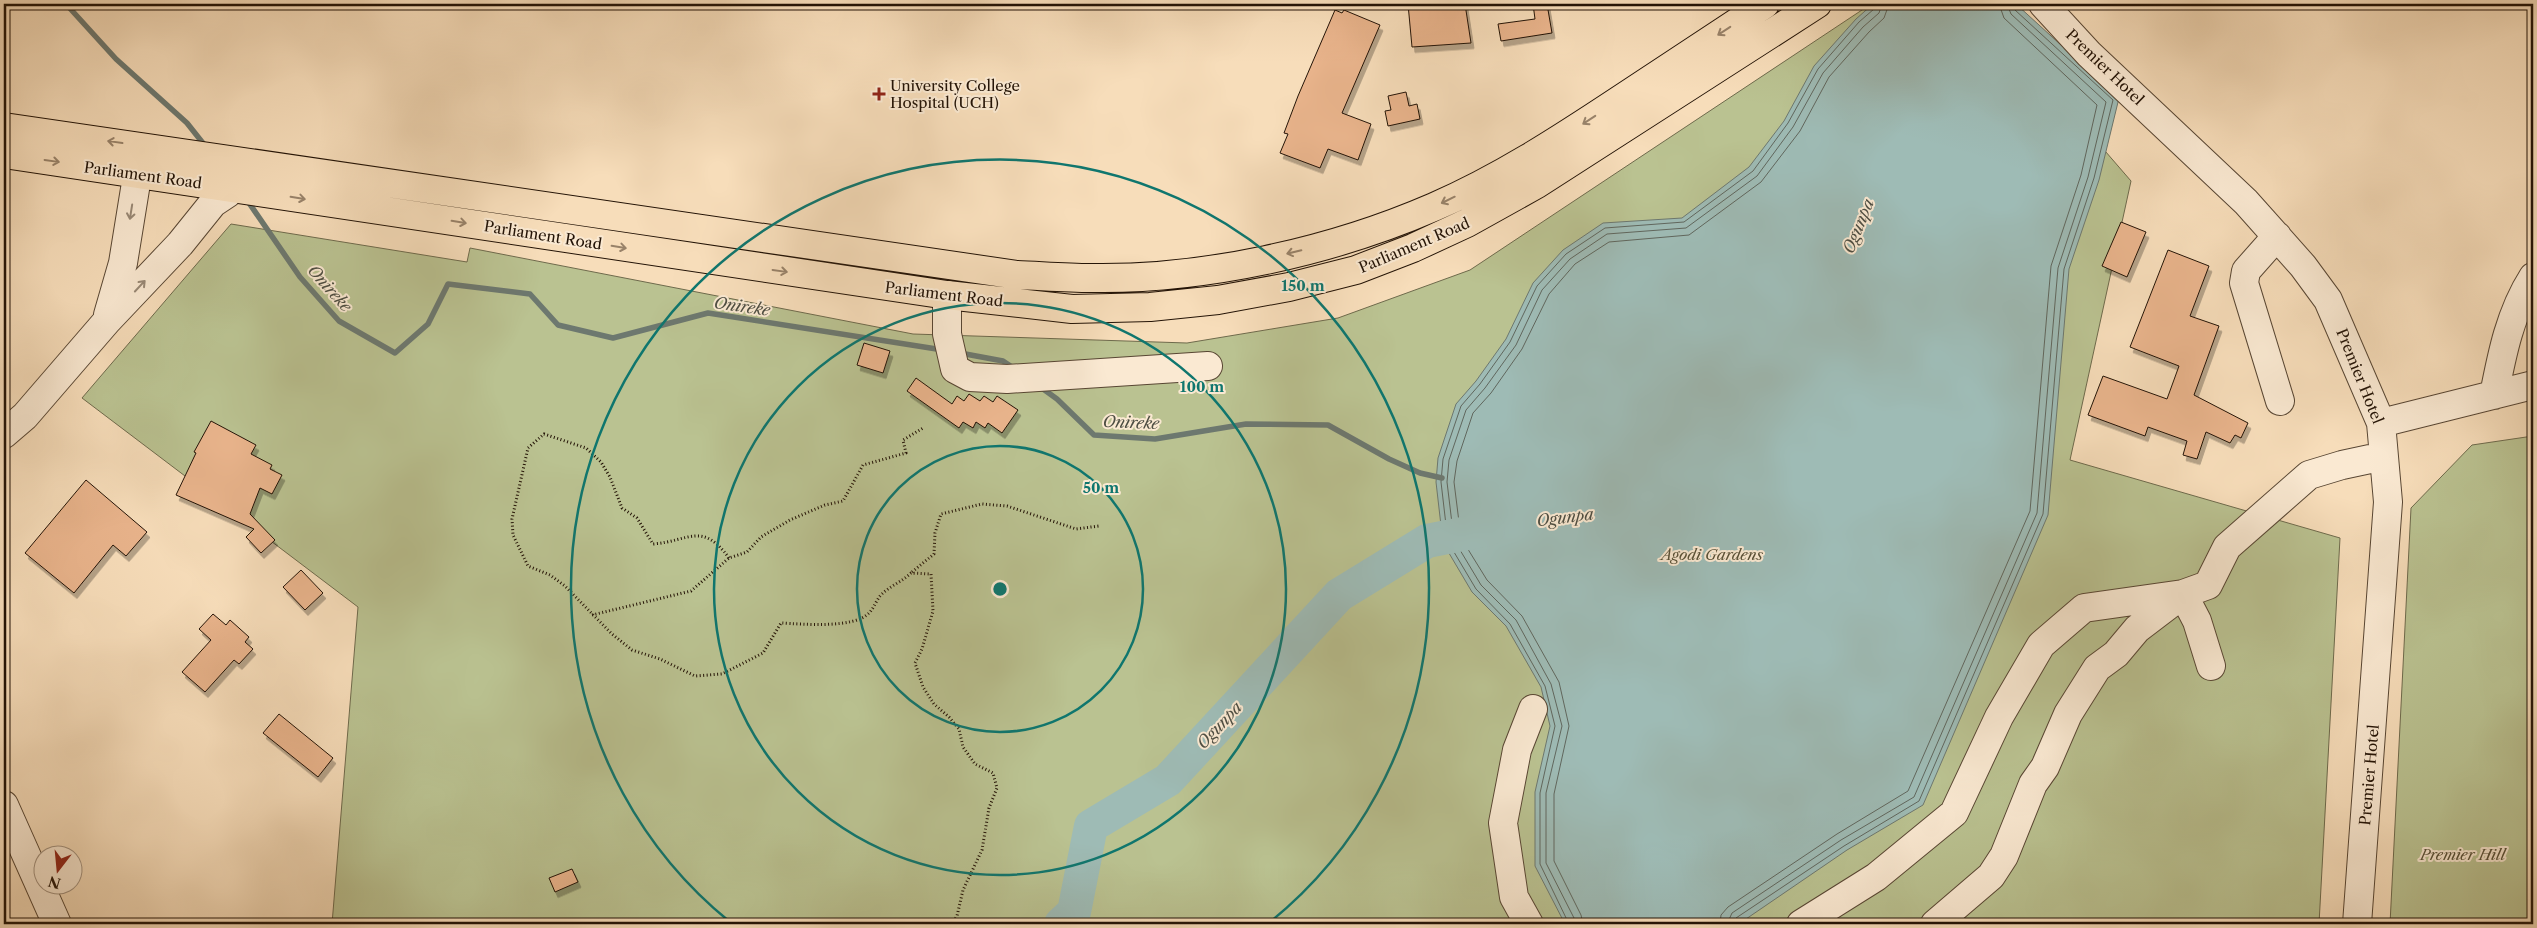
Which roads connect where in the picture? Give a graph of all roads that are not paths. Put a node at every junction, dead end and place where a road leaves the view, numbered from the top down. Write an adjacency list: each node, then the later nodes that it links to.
1 (1765, 4): 5 (main road, Parliament Road, one-way to 5)
2 (1817, 4): 11 (main road, Parliament Road)
3 (2043, 4): 9 (street, Premier Hotel)
4 (4, 127): 5 (main road, Parliament Road, one-way to 4)
5 (141, 146): 7 (street)
6 (4, 154): 7 (main road, Parliament Road, one-way to 7)
7 (137, 174): 8 (main road, Parliament Road); 12 (street, one-way to 12)
8 (236, 189): 11 (main road, Parliament Road, one-way to 11); 12 (street, one-way to 8)
9 (2276, 236): 16 (street); 17 (street, Premier Hotel)
10 (2533, 277): 15 (street)
11 (947, 295): 13 (street)
12 (106, 321): 18 (street)
13 (1208, 366)
14 (2533, 385): 15 (street)
15 (2494, 395): 17 (street)
16 (2280, 401)
17 (2380, 423): 19 (street, Premier Hotel)
18 (4, 434)
19 (2384, 459): 20 (street); 28 (street, Premier Hotel)
20 (2183, 594): 21 (street); 26 (street); 27 (street)
21 (2211, 666)
22 (1533, 709): 25 (street)
23 (4, 805): 24 (street)
24 (57, 924)
25 (1529, 924)
26 (1801, 924)
27 (1935, 924)
28 (2358, 924)

